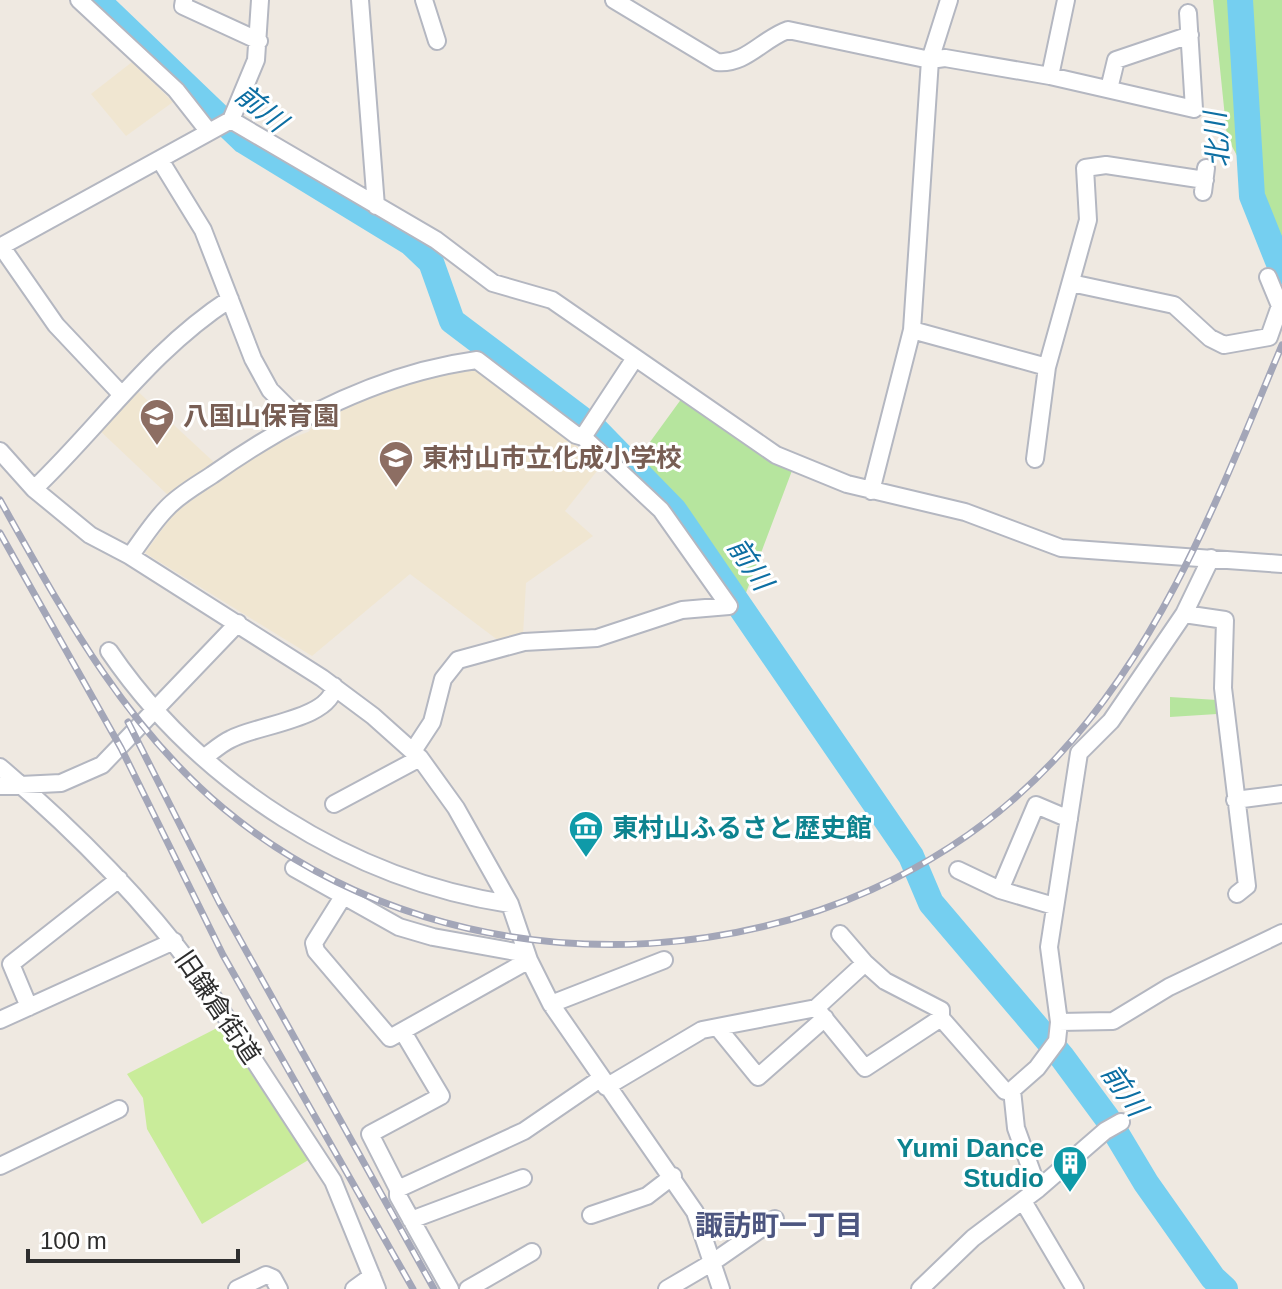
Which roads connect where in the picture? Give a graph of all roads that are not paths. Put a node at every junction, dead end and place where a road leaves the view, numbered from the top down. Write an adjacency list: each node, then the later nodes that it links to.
1 (79, 0): 17 (street)
2 (184, 0): 11 (street)
3 (260, 0): 11 (street)
4 (360, 0): 20 (street)
5 (424, 0): 12 (street)
6 (614, 0): 13 (street)
7 (949, 0): 13 (street)
8 (1066, 0): 14 (street)
9 (1188, 13): 10 (street)
10 (1190, 35): 15 (street); 15 (street)
11 (259, 41): 16 (street)
12 (437, 41)
13 (930, 60): 14 (street); 25 (street)
14 (1050, 76): 15 (street)
15 (1109, 89)
16 (230, 121): 17 (street); 20 (street)
17 (209, 132): 18 (street)
18 (160, 160): 21 (street); 24 (street)
19 (1204, 180): 23 (street)
20 (376, 206): 26 (street)
21 (0, 246): 28 (street)
22 (1268, 277): 23 (street)
23 (1071, 283): 27 (street)
24 (230, 299): 28 (street); 29 (street)
25 (912, 330): 27 (street); 34 (street)
26 (635, 358): 30 (street); 34 (street)
27 (1047, 367): 32 (street)
28 (122, 395): 33 (street)
29 (300, 420): 30 (street); 35 (street)
30 (583, 437): 43 (street)
31 (0, 451): 33 (street)
32 (1035, 459)
33 (34, 489): 35 (street)
34 (871, 491): 36 (street)
35 (130, 556): 39 (street)
36 (1211, 558): 37 (street); 38 (street)
37 (1282, 564)
38 (1184, 614): 49 (street); 51 (street)
39 (238, 623): 41 (street); 42 (street)
40 (109, 651): 42 (street)
41 (334, 686): 43 (street); 44 (street)
42 (156, 710): 44 (street); 47 (street)
43 (416, 755): 50 (street); 58 (street)
44 (205, 757): 58 (street)
45 (0, 767): 47 (street, 旧鎌倉街道)
46 (0, 786): 47 (street)
47 (23, 786): 54 (street, 旧鎌倉街道)
48 (1282, 794): 49 (street)
49 (1235, 800): 56 (street)
50 (334, 804)
51 (1069, 819): 55 (street); 59 (street)
52 (294, 868): 57 (street)
53 (958, 870): 55 (street)
54 (119, 879): 62 (street, 旧鎌倉街道); 67 (street)
55 (1000, 890): 59 (street)
56 (1237, 894)
57 (344, 895): 63 (street); 73 (street)
58 (510, 904): 63 (street)
59 (1054, 906): 71 (street)
60 (1282, 933): 71 (street)
61 (840, 934): 65 (street)
62 (174, 941): 67 (street); 89 (street, 旧鎌倉街道)
63 (528, 957): 66 (street); 73 (street)
64 (664, 960): 66 (street)
65 (865, 963): 68 (street); 69 (street)
66 (551, 1004): 74 (street)
67 (29, 1007): 70 (street)
68 (821, 1013): 69 (street); 72 (street); 72 (street)
69 (941, 1018): 75 (street)
70 (0, 1020)
71 (1059, 1022): 75 (street)
72 (718, 1028): 74 (street)
73 (403, 1032): 81 (street)
74 (603, 1083): 79 (street); 81 (street)
75 (1012, 1090): 82 (street)
76 (119, 1109): 78 (street)
77 (1121, 1122): 82 (street)
78 (0, 1166)
79 (673, 1176): 84 (street); 88 (street)
80 (523, 1178): 86 (street)
81 (398, 1189): 86 (street)
82 (1038, 1189): 83 (street)
83 (1023, 1201): 97 (street); 98 (street)
84 (591, 1215)
85 (775, 1219): 88 (street)
86 (411, 1220): 93 (street)
87 (532, 1252): 94 (street)
88 (713, 1262): 95 (street); 96 (street)
89 (375, 1282): 92 (street)
90 (237, 1289): 91 (street)
91 (279, 1289)
92 (354, 1289)
93 (450, 1289)
94 (468, 1289)
95 (667, 1289)
96 (721, 1289)
97 (920, 1289)
98 (1075, 1289)

